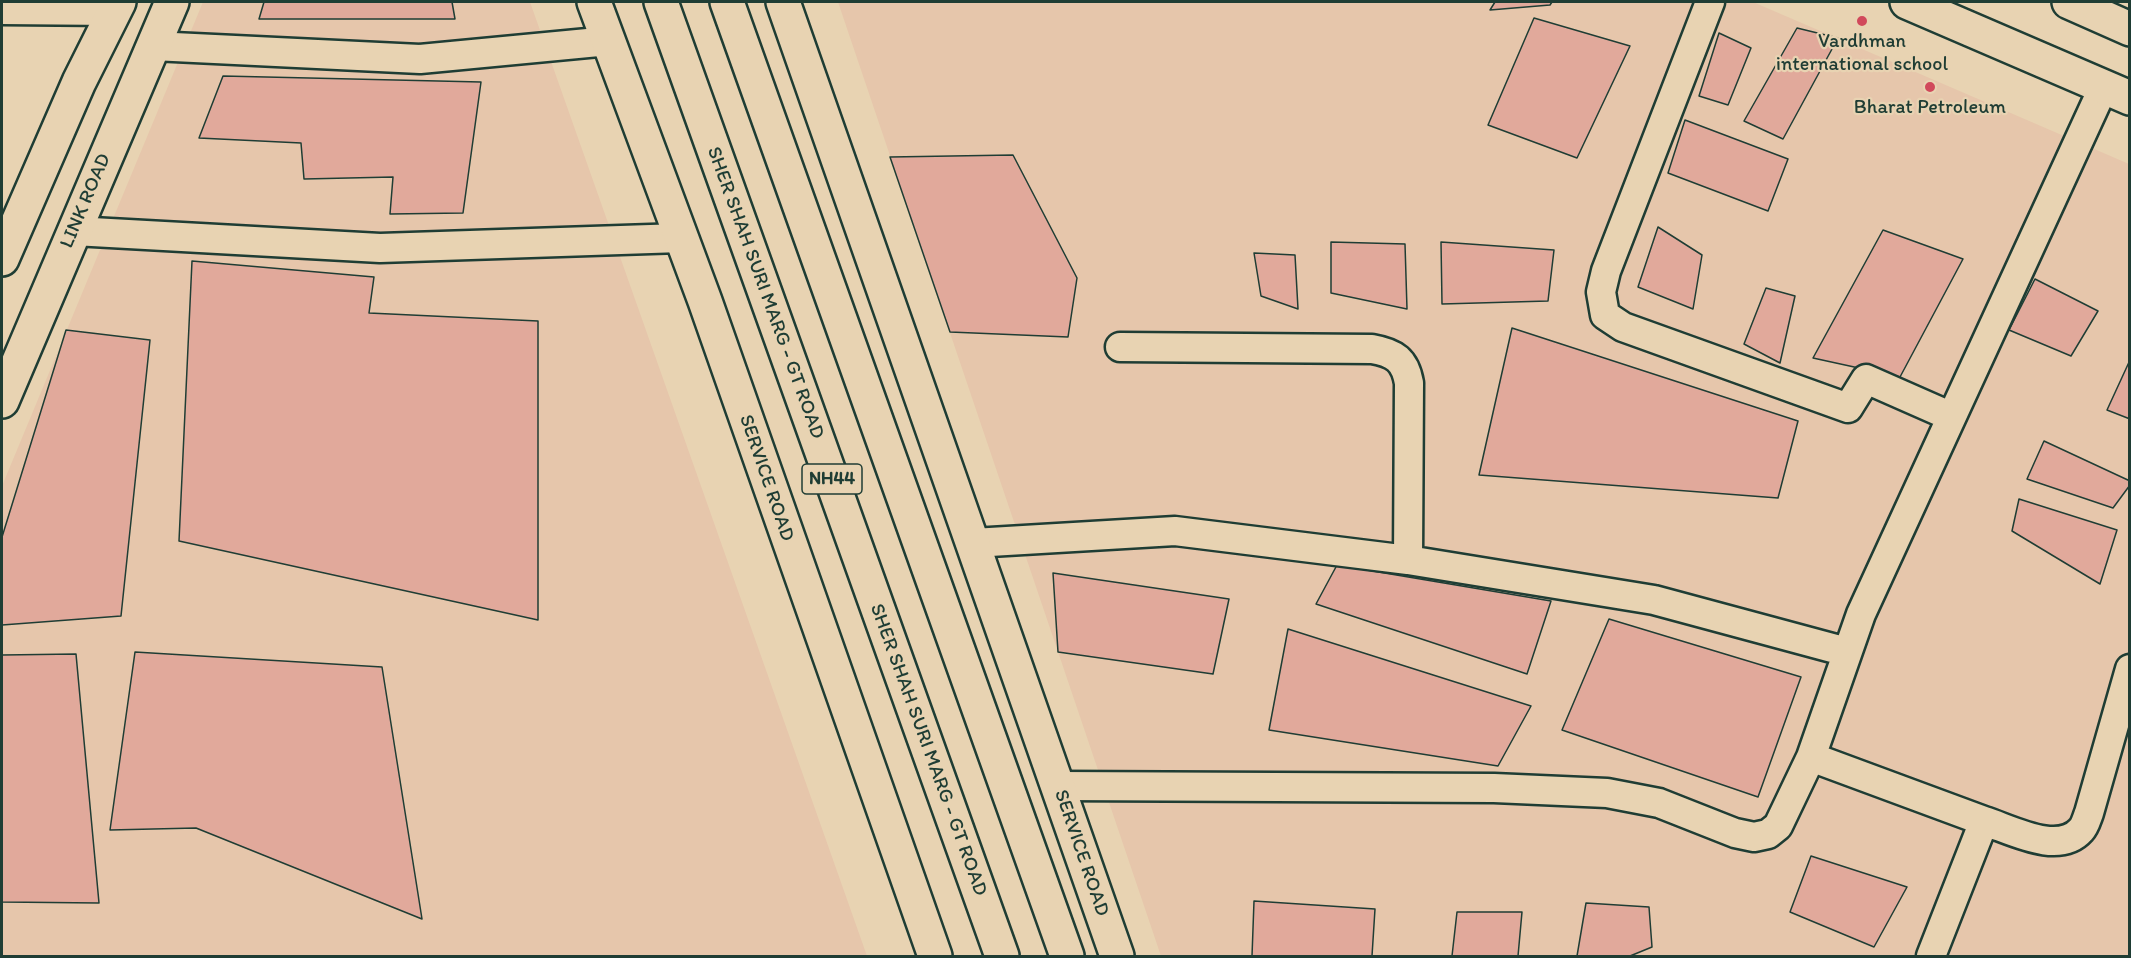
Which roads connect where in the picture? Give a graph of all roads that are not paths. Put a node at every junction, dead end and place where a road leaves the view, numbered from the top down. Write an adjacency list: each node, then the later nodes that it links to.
1 (172, 2): 13 (main road, LINK ROAD)
2 (594, 2): 12 (main road, SERVICE ROAD)
3 (661, 2): 29 (main road, SHER SHAH SURI MARG - GT ROAD / NH44)
4 (728, 2): 30 (main road, NH44)
5 (783, 2): 21 (main road, SERVICE ROAD)
6 (1710, 2): 20 (street)
7 (1907, 2): 14 (main road)
8 (2085, 4): 11 (main road)
9 (117, 6): 10 (street); 17 (main road)
10 (2, 10)
11 (2130, 29)
12 (609, 41): 13 (street); 16 (main road, SERVICE ROAD)
13 (153, 46): 15 (main road, LINK ROAD)
14 (2117, 92): 20 (street)
15 (74, 231): 16 (street); 19 (main road, LINK ROAD)
16 (681, 238): 28 (main road, SERVICE ROAD)
17 (2, 259)
18 (1120, 347): 22 (street)
19 (2, 401)
20 (1950, 416): 23 (street)
21 (972, 543): 22 (street); 26 (main road, SERVICE ROAD)
22 (1408, 560): 23 (street)
23 (1847, 652): 25 (street)
24 (2130, 669): 27 (street)
25 (1811, 757): 26 (street); 27 (street)
26 (1058, 786): 31 (main road, SERVICE ROAD)
27 (1984, 821): 32 (street)
28 (935, 957)
29 (1002, 957)
30 (1067, 957)
31 (1117, 957)
32 (1931, 957)

